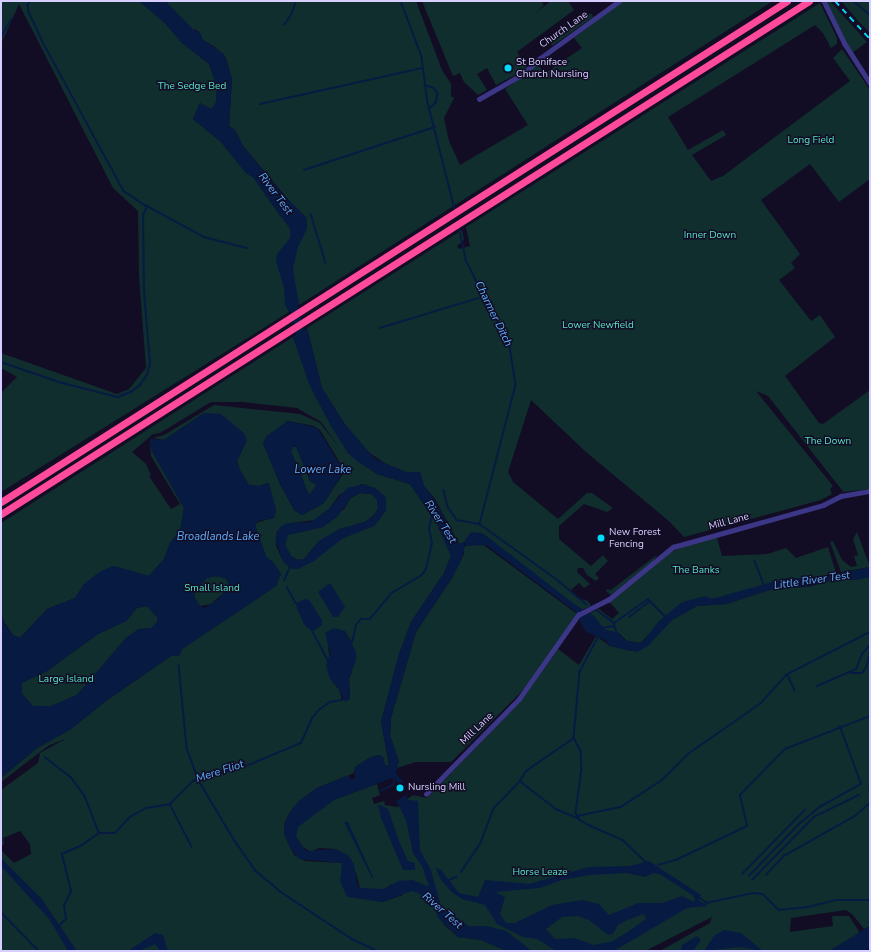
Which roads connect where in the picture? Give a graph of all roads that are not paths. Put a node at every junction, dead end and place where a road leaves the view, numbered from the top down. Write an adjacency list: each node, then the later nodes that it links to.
1 (618, 1): 6 (street, Church Lane)
2 (787, 1): 8 (highway)
3 (809, 1): 9 (highway)
4 (824, 1): 5 (street)
5 (870, 83)
6 (479, 99)
7 (870, 491): 10 (street, Mill Lane)
8 (1, 502)
9 (1, 514)
10 (426, 794)

